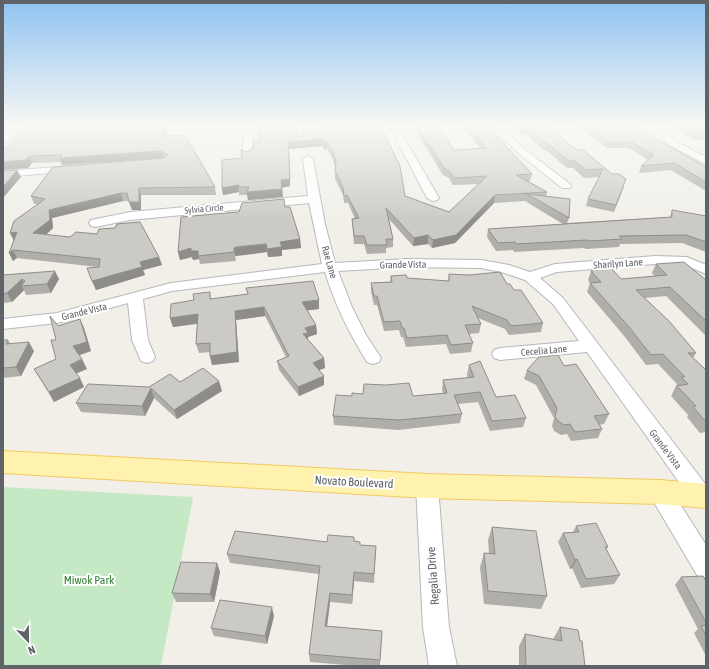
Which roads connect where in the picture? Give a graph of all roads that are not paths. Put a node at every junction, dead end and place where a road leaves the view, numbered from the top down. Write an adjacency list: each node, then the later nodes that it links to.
1 (411, 158): 7 (street)
2 (531, 158): 6 (street)
3 (308, 159): 8 (street, Rae Lane)
4 (79, 168): 5 (street)
5 (3, 174)
6 (566, 186)
7 (433, 198)
8 (314, 199): 9 (street, Sylvia Circle); 10 (street, Rae Lane)
9 (95, 223)
10 (330, 267): 12 (street, Grande Vista); 13 (street, Grande Vista); 18 (street, Rae Lane)
11 (706, 270): 12 (street, Sharilyn Lane)
12 (530, 277): 15 (street, Grande Vista)
13 (135, 297): 14 (street, Grande Vista); 17 (street)
14 (3, 324)
15 (589, 346): 16 (street, Cecelia Lane); 22 (street, Grande Vista)
16 (500, 354)
17 (147, 357)
18 (373, 358)
19 (3, 462): 20 (main road, Novato Boulevard)
20 (427, 486): 21 (main road, Novato Boulevard); 24 (street, Regalia Drive)
21 (660, 492): 22 (main road, Novato Boulevard); 23 (street)
22 (703, 496)
23 (706, 567)
24 (443, 666)

